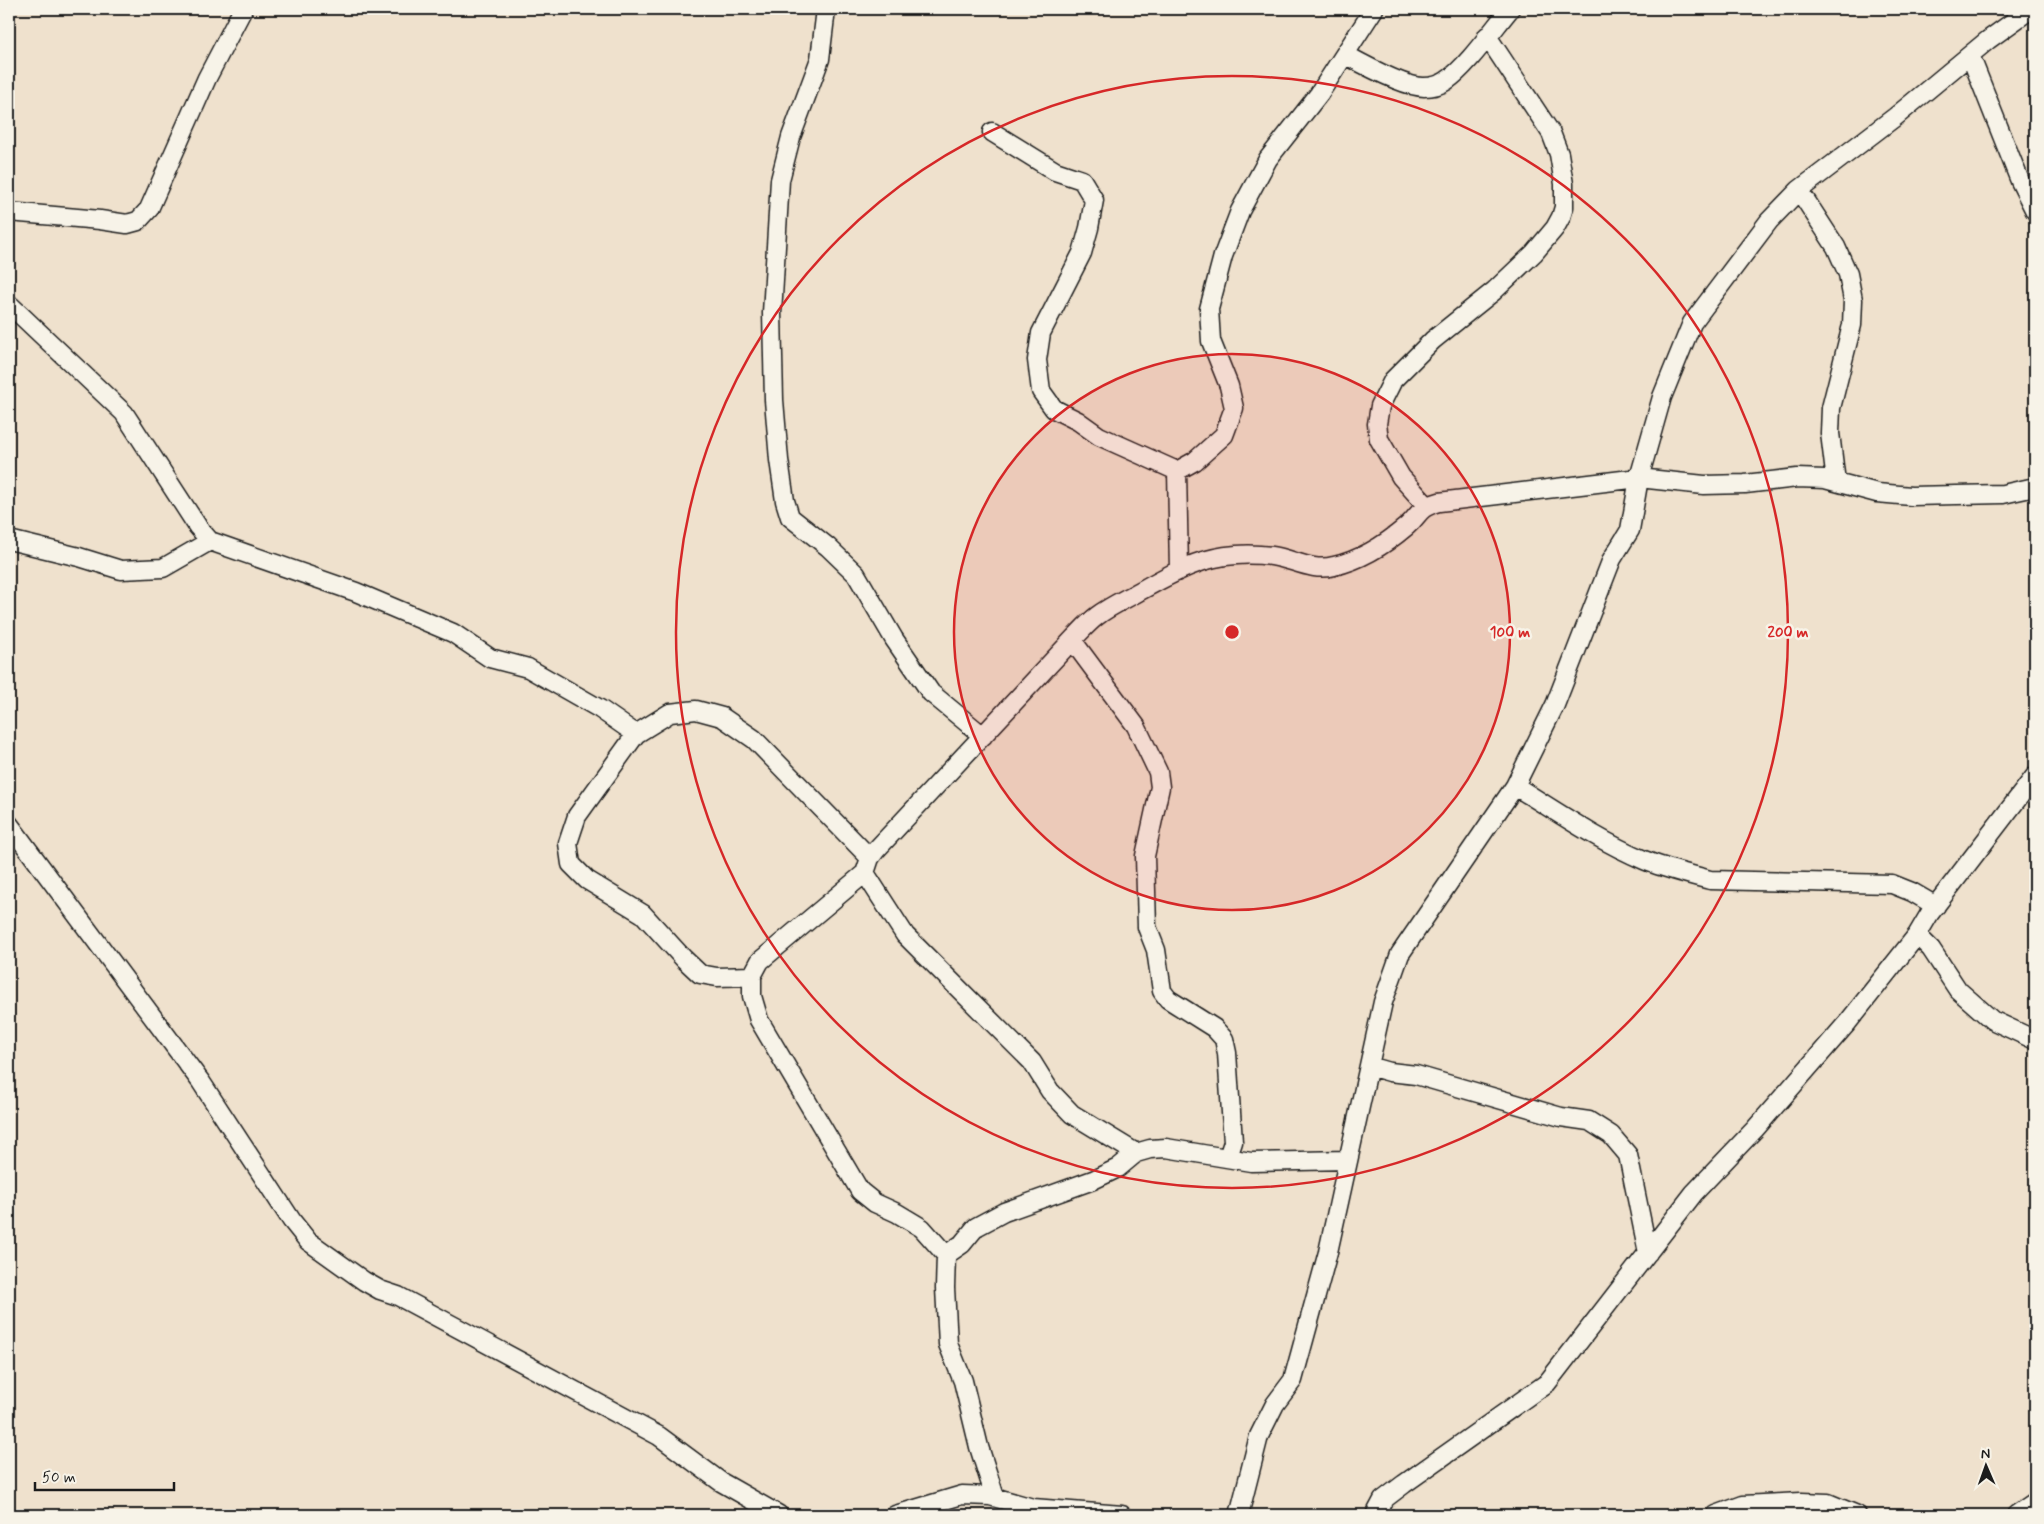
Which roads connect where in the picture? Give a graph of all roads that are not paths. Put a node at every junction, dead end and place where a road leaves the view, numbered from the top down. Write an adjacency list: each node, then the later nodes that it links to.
1 (243, 9): 12 (street)
2 (826, 9): 24 (street)
3 (1374, 9): 7 (street)
4 (1510, 9): 6 (street)
5 (2031, 9): 8 (street)
6 (1487, 36): 7 (street); 18 (street)
7 (1346, 55): 14 (street)
8 (1970, 55): 10 (street); 11 (street)
9 (992, 132): 14 (street)
10 (1799, 190): 15 (street); 16 (street)
11 (2035, 211)
12 (9, 212)
13 (9, 304): 20 (street)
14 (1177, 471): 21 (street)
15 (1640, 478): 16 (street); 18 (street); 26 (street)
16 (1836, 482): 17 (street)
17 (2035, 487)
18 (1427, 506): 21 (street)
19 (9, 540): 20 (street)
20 (210, 541): 23 (street)
21 (1179, 569): 22 (street)
22 (1072, 640): 24 (street); 35 (street)
23 (636, 734): 28 (street); 31 (street)
24 (983, 736): 28 (street)
25 (2035, 776): 29 (street)
26 (1515, 786): 29 (street); 33 (street)
27 (9, 824): 41 (street)
28 (867, 865): 31 (street); 34 (street)
29 (1936, 906): 30 (street)
30 (1917, 935): 32 (street); 37 (street)
31 (752, 976): 38 (street)
32 (2035, 1040)
33 (1369, 1066): 36 (street); 37 (street)
34 (1136, 1153): 35 (street); 38 (street)
35 (1228, 1158): 36 (street)
36 (1348, 1160): 44 (street)
37 (1648, 1254): 45 (street)
38 (946, 1255): 39 (street)
39 (995, 1497): 42 (street); 43 (street)
40 (2035, 1502): 48 (street)
41 (780, 1515)
42 (895, 1515)
43 (1122, 1515)
44 (1239, 1515)
45 (1375, 1515)
46 (1716, 1515): 47 (street)
47 (1857, 1515)
48 (2016, 1515)

